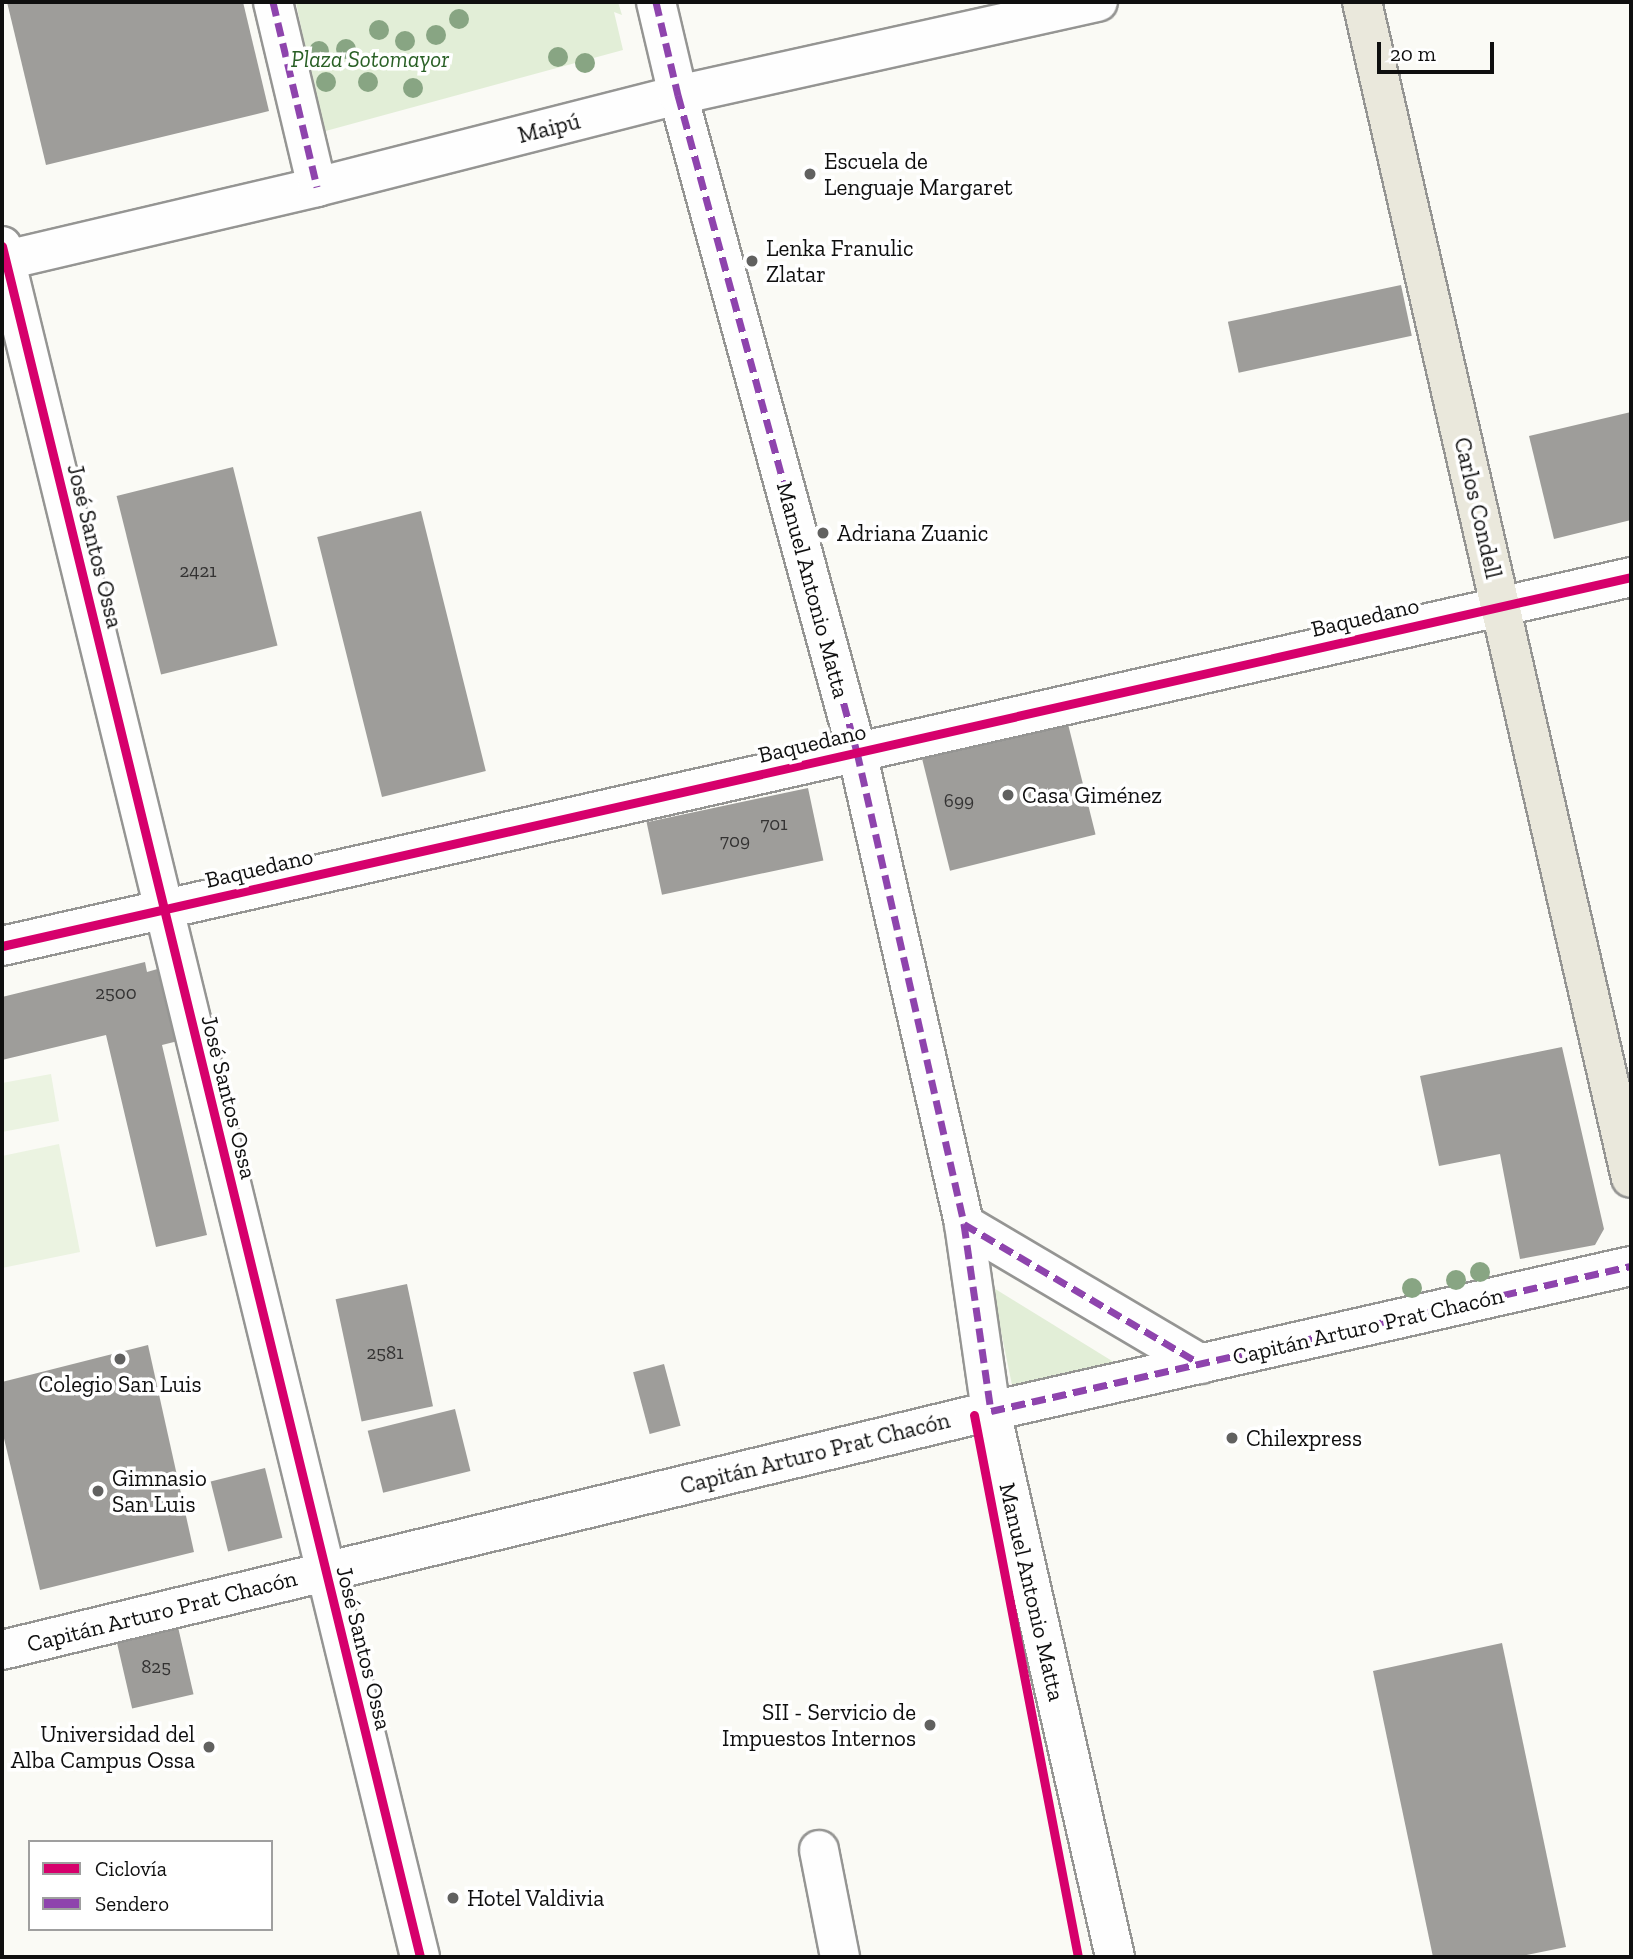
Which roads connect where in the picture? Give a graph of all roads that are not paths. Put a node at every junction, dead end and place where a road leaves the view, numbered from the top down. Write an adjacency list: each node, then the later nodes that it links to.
1 (273, 2): 6 (street)
2 (656, 2): 5 (street, Manuel Antonio Matta)
3 (1098, 2): 5 (street, Maipú)
4 (1362, 2): 9 (main road, Carlos Condell)
5 (678, 95): 6 (street, Maipú); 10 (street, Manuel Antonio Matta)
6 (317, 187): 7 (street, Maipú)
7 (3, 256): 11 (street, José Santos Ossa)
8 (1631, 577): 9 (street, Baquedano)
9 (1500, 607): 10 (street, Baquedano); 13 (main road, Carlos Condell)
10 (857, 752): 11 (street, Baquedano); 14 (street, Manuel Antonio Matta)
11 (164, 909): 12 (street, Baquedano); 18 (street, José Santos Ossa)
12 (2, 946)
13 (1631, 1178)
14 (964, 1224): 16 (street); 17 (street, Manuel Antonio Matta)
15 (1631, 1266): 16 (street, Capitán Arturo Prat Chacón)
16 (1201, 1364): 17 (street, Capitán Arturo Prat Chacón)
17 (991, 1411): 18 (street, Capitán Arturo Prat Chacón); 23 (street, Manuel Antonio Matta)
18 (325, 1571): 19 (street, Capitán Arturo Prat Chacón); 21 (street, José Santos Ossa)
19 (2, 1650)
20 (819, 1850): 22 (street)
21 (419, 1957)
22 (840, 1957)
23 (1115, 1957)

